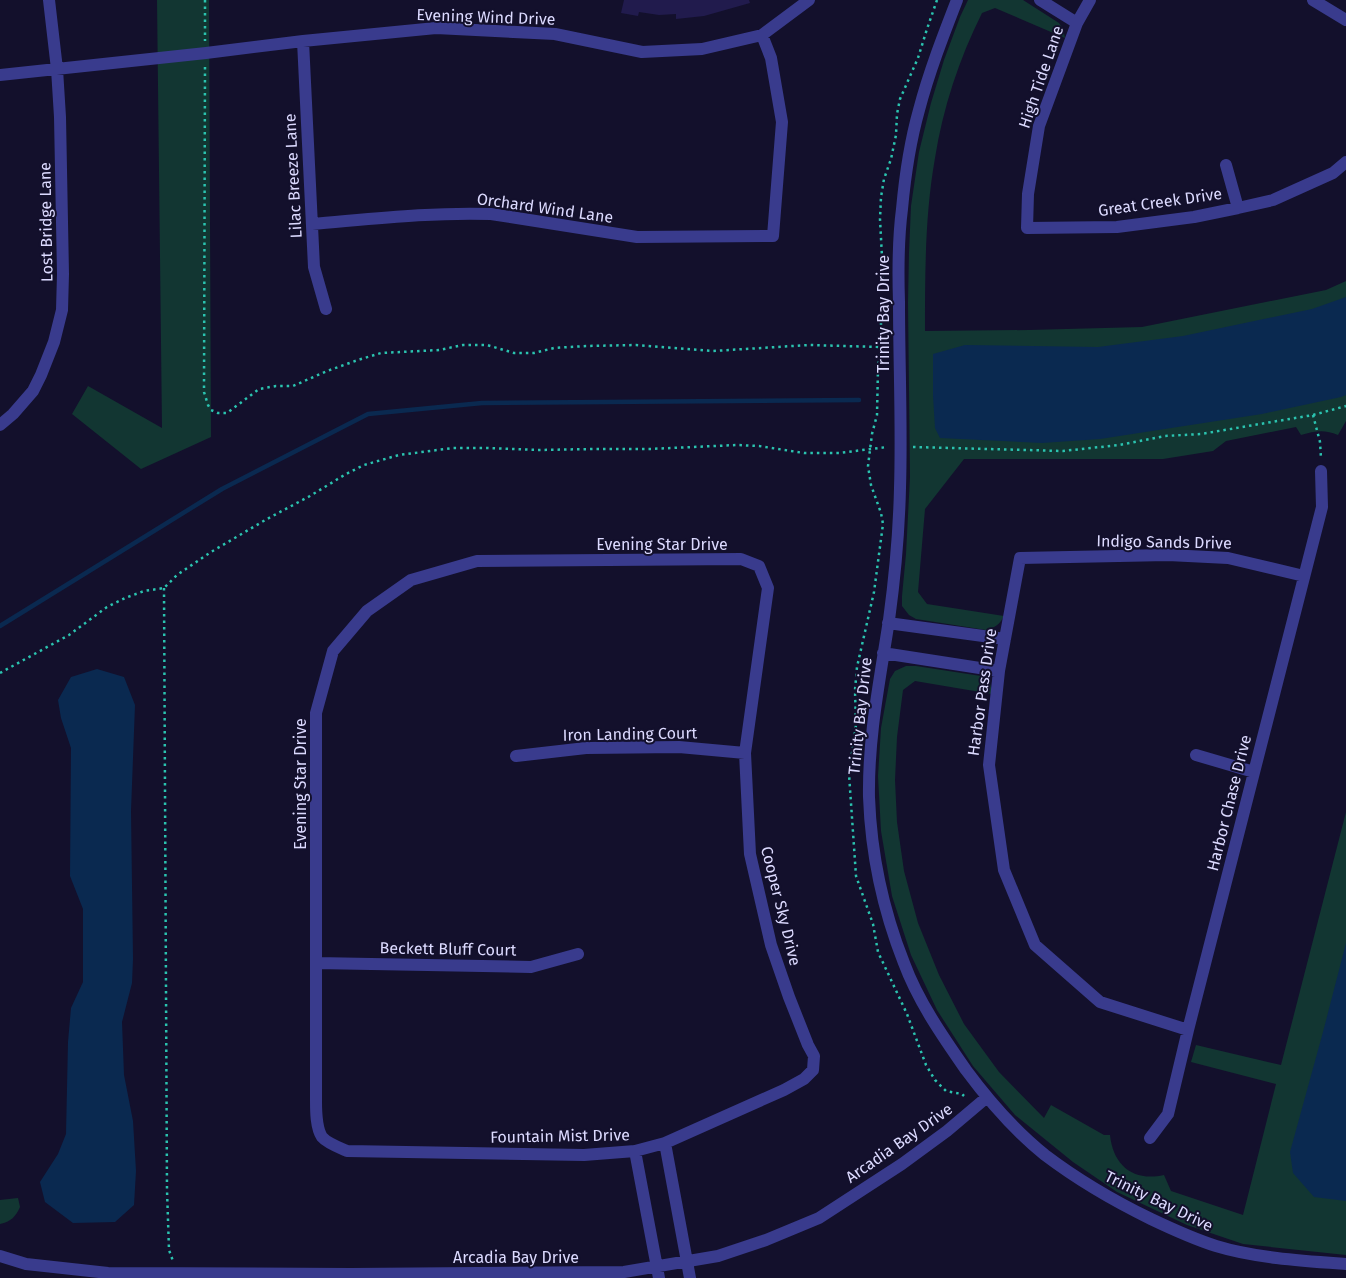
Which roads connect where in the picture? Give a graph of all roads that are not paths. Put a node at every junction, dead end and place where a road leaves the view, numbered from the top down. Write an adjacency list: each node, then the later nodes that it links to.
1 (48, 0): 11 (street, Lost Bridge Lane)
2 (809, 0): 9 (street, Evening Wind Drive)
3 (957, 0): 24 (street, Trinity Bay Drive)
4 (1040, 0): 8 (street)
5 (1090, 0): 8 (street, High Tide Lane)
6 (1313, 0): 7 (street)
7 (1346, 20)
8 (1077, 24): 17 (street, High Tide Lane)
9 (762, 35): 10 (street, Evening Wind Drive); 16 (street, Orchard Wind Lane)
10 (303, 40): 11 (street, Evening Wind Drive); 16 (street, Lilac Breeze Lane)
11 (57, 69): 12 (street, Evening Wind Drive); 19 (street, Lost Bridge Lane)
12 (0, 75)
13 (1346, 162): 15 (street, Great Creek Drive)
14 (1226, 165): 15 (street, Great Creek Drive)
15 (1238, 208): 17 (street, Great Creek Drive)
16 (312, 224): 18 (street, Lilac Breeze Lane)
17 (1027, 228)
18 (326, 309)
19 (0, 425)
20 (1321, 471): 23 (street, Harbor Chase Drive)
21 (1020, 558): 23 (street, Indigo Sands Drive); 25 (street, Harbor Pass Drive)
22 (759, 566): 28 (street, Cooper Sky Drive); 33 (street, Evening Star Drive)
23 (1304, 576): 31 (street, Harbor Chase Drive)
24 (888, 623): 25 (street); 26 (street, Trinity Bay Drive)
25 (1005, 639): 27 (street, Harbor Pass Drive)
26 (883, 653): 27 (street); 36 (street, Trinity Bay Drive)
27 (999, 671): 34 (street, Harbor Pass Drive)
28 (745, 753): 30 (street, Iron Landing Court); 35 (street, Cooper Sky Drive)
29 (1196, 755): 31 (street)
30 (516, 756)
31 (1254, 772): 34 (street, Harbor Chase Drive)
32 (578, 954): 33 (street, Beckett Bluff Court)
33 (316, 963): 37 (street, Evening Star Drive)
34 (1188, 1030): 38 (street, Harbor Chase Drive)
35 (813, 1070): 39 (street, Fountain Mist Drive)
36 (986, 1098): 42 (street, Arcadia Bay Drive); 43 (street, Trinity Bay Drive)
37 (322, 1136): 40 (street, Fountain Mist Drive)
38 (1150, 1138)
39 (665, 1143): 40 (street, Fountain Mist Drive); 42 (street)
40 (635, 1151): 44 (street)
41 (0, 1256): 44 (street, Arcadia Bay Drive)
42 (688, 1262): 44 (street, Arcadia Bay Drive); 45 (street)
43 (1346, 1264)
44 (658, 1272)
45 (690, 1278)

